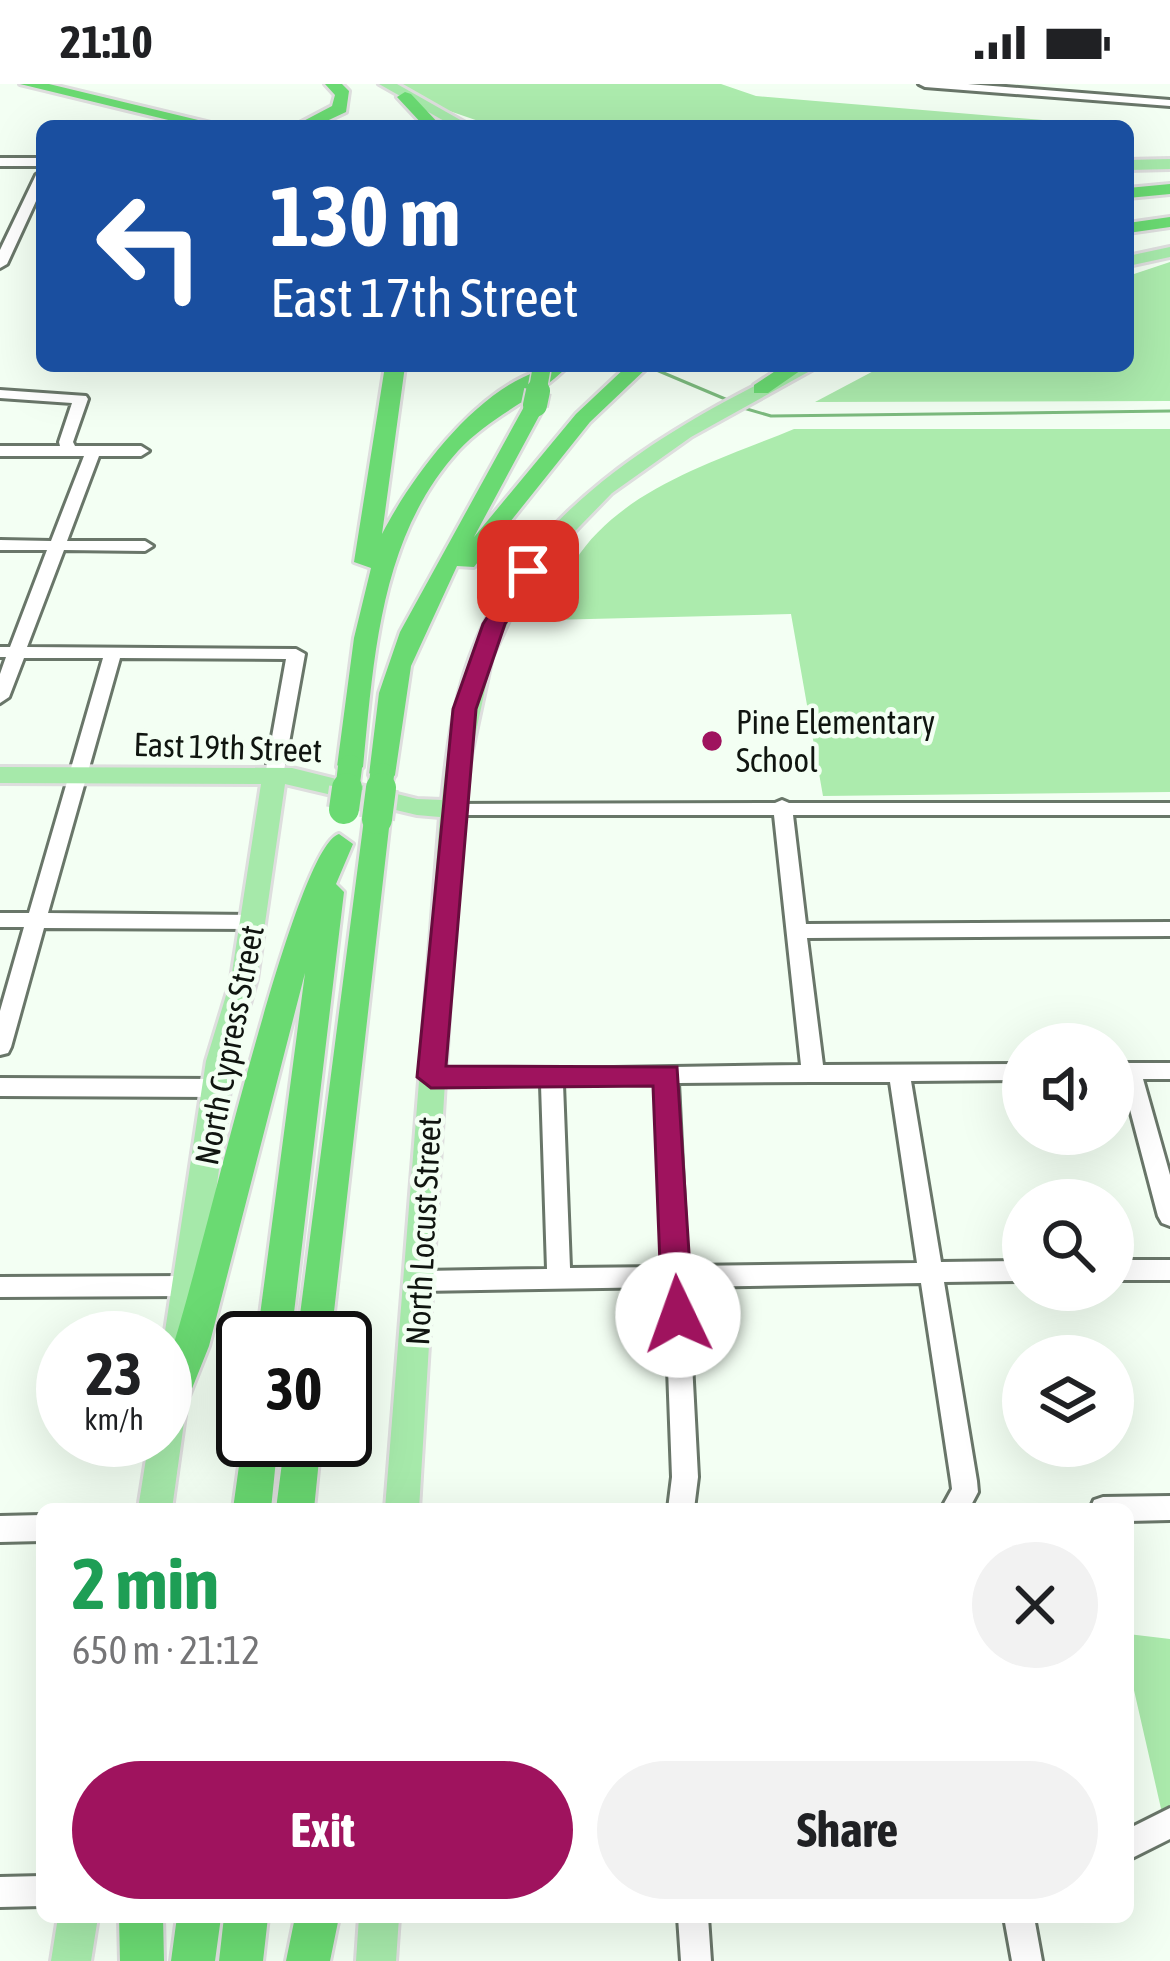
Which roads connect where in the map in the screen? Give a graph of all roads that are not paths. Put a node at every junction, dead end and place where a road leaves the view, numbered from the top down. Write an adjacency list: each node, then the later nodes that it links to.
1 (333, 84): 10 (highway)
2 (386, 84): 6 (main road)
3 (925, 84): 5 (street)
4 (19, 87): 8 (highway); 9 (highway)
5 (1005, 88): 7 (street)
6 (405, 97): 11 (highway); 12 (main road)
7 (1170, 103)
8 (117, 120)
9 (187, 120)
10 (315, 120)
11 (427, 120)
12 (452, 120)
13 (0, 162): 14 (street)
14 (36, 162)
15 (1170, 164): 16 (main road)
16 (1134, 165)
17 (1134, 182): 18 (highway)
18 (1170, 185): 20 (highway)
19 (36, 188): 27 (street)
20 (1134, 193)
21 (1170, 207): 22 (highway)
22 (1134, 210)
23 (1170, 223): 24 (highway)
24 (1134, 227)
25 (1170, 252): 26 (main road)
26 (1134, 260)
27 (0, 264)
28 (395, 372): 43 (highway)
29 (541, 372): 44 (highway, bridge)
30 (548, 372): 43 (highway)
31 (632, 372): 44 (highway)
32 (787, 372): 34 (highway)
33 (798, 372): 34 (main road, North Locust Street)
34 (754, 393): 52 (main road, North Locust Street)
35 (0, 394): 37 (street)
36 (0, 451): 37 (street)
37 (69, 451): 39 (street)
38 (141, 451): 39 (street)
39 (93, 452): 41 (street)
40 (0, 545): 41 (street)
41 (56, 546): 42 (street); 45 (street)
42 (145, 546)
43 (368, 610): 54 (highway, bridge)
44 (424, 613): 84 (highway, bridge)
45 (8, 652): 46 (street); 47 (street)
46 (113, 652): 49 (street); 50 (street, North Cypress Street)
47 (0, 697)
48 (0, 776): 49 (main road, East 19th Street)
49 (78, 776): 50 (main road, East 19th Street); 56 (street)
50 (274, 776): 52 (main road, East 19th Street); 57 (main road, North Cypress Street)
51 (782, 806): 52 (street, East 19th Street); 53 (street, East 19th Street); 59 (street)
52 (453, 809): 68 (main road, North Locust Street)
53 (1170, 809)
54 (339, 844): 83 (highway); 85 (highway)
55 (0, 920): 56 (street)
56 (36, 921): 57 (street); 60 (street)
57 (254, 922): 70 (main road, North Cypress Street)
58 (1170, 929): 59 (street)
59 (796, 931): 65 (street)
60 (0, 1047)
61 (1134, 1071): 62 (street)
62 (1170, 1071)
63 (1002, 1072): 64 (street)
64 (899, 1073): 65 (street); 76 (street)
65 (813, 1074): 66 (street)
66 (667, 1075): 67 (street); 77 (street)
67 (552, 1076): 68 (street); 78 (street)
68 (431, 1077): 79 (main road, North Locust Street)
69 (0, 1088): 70 (street)
70 (217, 1088): 81 (main road, North Cypress Street)
71 (1134, 1107): 72 (street)
72 (1170, 1216)
73 (1134, 1270): 74 (street)
74 (1170, 1270)
75 (1002, 1271): 76 (street)
76 (930, 1272): 77 (street); 90 (street)
77 (676, 1274): 78 (street); 89 (street)
78 (559, 1277): 79 (street)
79 (422, 1281): 88 (main road, North Locust Street)
80 (0, 1286): 81 (street)
81 (187, 1286): 82 (main road, North Cypress Street)
82 (184, 1311)
83 (277, 1311)
84 (317, 1311)
85 (192, 1339)
86 (161, 1467): 87 (main road, North Cypress Street)
87 (156, 1503)
88 (403, 1503)
89 (682, 1503)
90 (958, 1503)
91 (1170, 1508): 92 (street)
92 (1134, 1509)
93 (36, 1528): 94 (street)
94 (0, 1529)
95 (1170, 1823): 96 (street)
96 (1134, 1842)
97 (36, 1891): 98 (street)
98 (0, 1892)
99 (77, 1923): 107 (main road)
100 (141, 1923): 108 (highway)
101 (198, 1923): 109 (highway)
102 (245, 1923): 110 (highway)
103 (316, 1923): 111 (highway)
104 (379, 1923): 112 (main road)
105 (694, 1923): 113 (street)
106 (1020, 1923): 114 (street)
107 (71, 1961)
108 (142, 1961)
109 (193, 1961)
110 (241, 1961)
111 (308, 1961)
112 (376, 1961)
113 (696, 1961)
114 (1027, 1961)

